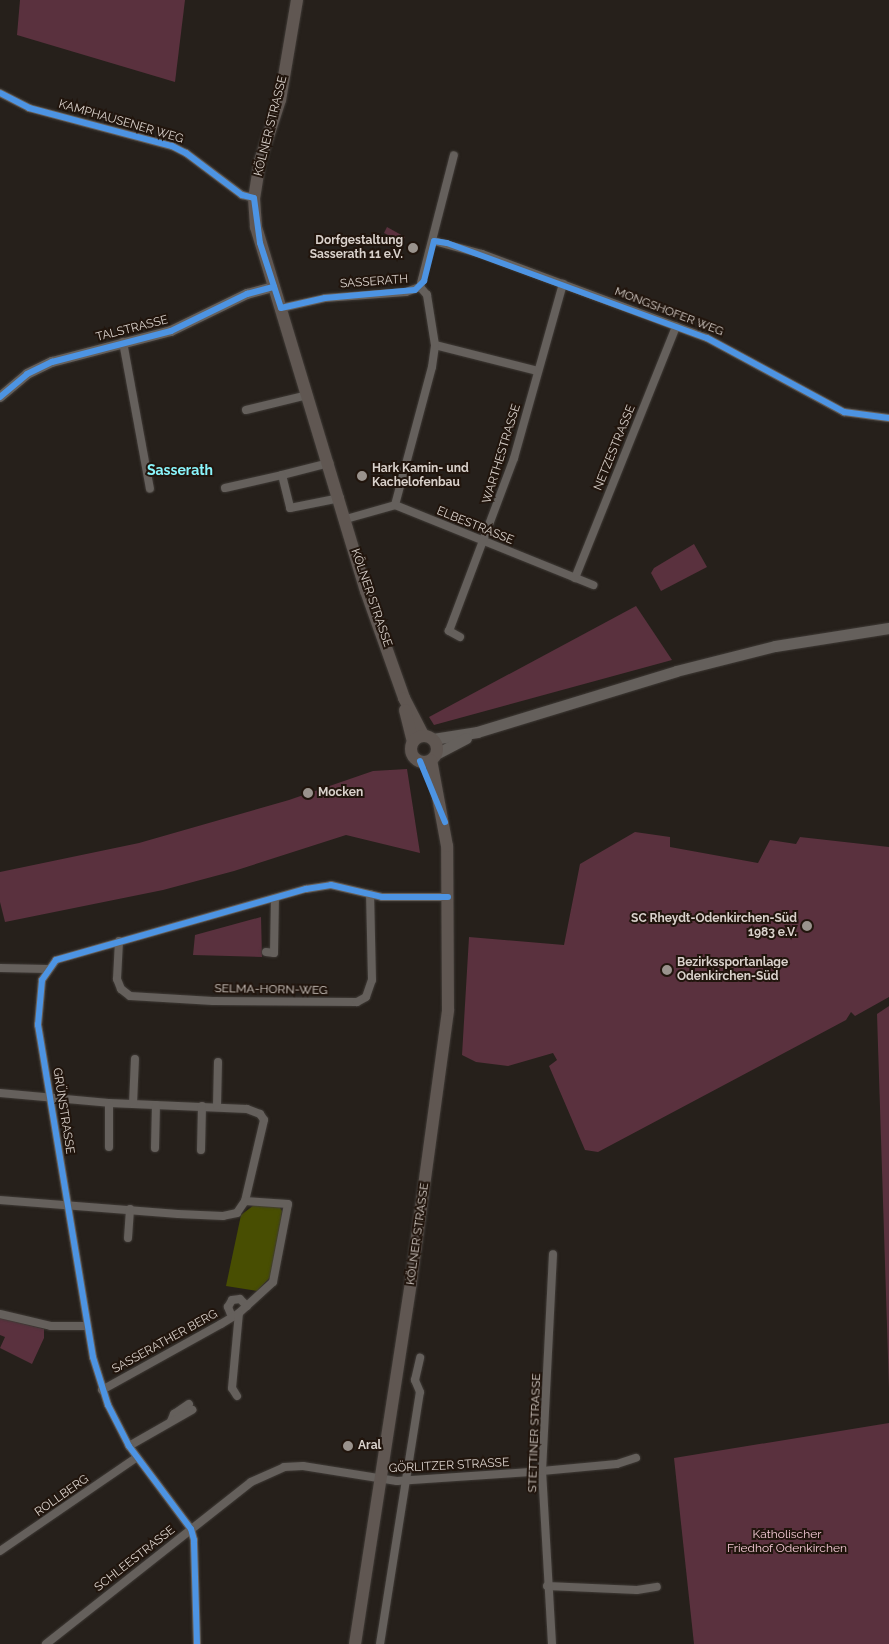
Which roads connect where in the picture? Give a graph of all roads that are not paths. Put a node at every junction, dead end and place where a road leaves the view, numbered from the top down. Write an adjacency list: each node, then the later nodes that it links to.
1 (297, 0): 4 (main road, KÖLNER STRASSE)
2 (0, 94): 4 (street, KAMPHAUSENER WEG)
3 (454, 155): 5 (street, SASSERATH)
4 (254, 198): 7 (main road, KÖLNER STRASSE)
5 (434, 241): 6 (street, MONGSHOFER WEG); 8 (street, SASSERATH)
6 (562, 284): 10 (street, MONGSHOFER WEG); 13 (street, WARTHESTRASSE)
7 (274, 287): 9 (main road, KÖLNER STRASSE); 11 (street, TALSTRASSE)
8 (420, 287): 9 (street, SASSERATH); 12 (street, SASSERATH)
9 (281, 308): 14 (main road, KÖLNER STRASSE)
10 (676, 327): 17 (street, MONGSHOFER WEG); 26 (street, NETZESTRASSE)
11 (123, 342): 15 (street, TALSTRASSE); 21 (street)
12 (434, 345): 13 (street); 23 (street, SASSERATH)
13 (538, 371): 25 (street, WARTHESTRASSE)
14 (308, 395): 16 (street); 18 (main road, KÖLNER STRASSE)
15 (0, 397)
16 (246, 410)
17 (889, 418)
18 (329, 463): 19 (street); 22 (main road, KÖLNER STRASSE)
19 (282, 474): 20 (street); 22 (street)
20 (225, 488)
21 (150, 489)
22 (340, 498): 24 (main road, KÖLNER STRASSE)
23 (395, 505): 24 (street); 25 (street, ELBESTRASSE)
24 (346, 518): 31 (main road, KÖLNER STRASSE)
25 (484, 542): 26 (street, ELBESTRASSE); 29 (street, WARTHESTRASSE)
26 (575, 578): 27 (street, ELBESTRASSE)
27 (593, 585)
28 (888, 628): 30 (main road)
29 (460, 636)
30 (476, 732): 31 (main road); 32 (main road)
31 (423, 739): 32 (main road, KÖLNER STRASSE); 32 (main road, KÖLNER STRASSE)
32 (429, 758): 34 (main road, KÖLNER STRASSE)
33 (370, 894): 34 (street); 35 (street); 36 (street, SELMA-HORN-WEG)
34 (448, 897): 70 (main road, KÖLNER STRASSE)
35 (275, 898): 36 (street); 37 (street)
36 (118, 941): 39 (street)
37 (266, 952)
38 (0, 968): 39 (street)
39 (48, 969): 43 (street, GRÜNSTRASSE)
40 (135, 1059): 45 (street)
41 (218, 1062): 48 (street)
42 (0, 1093): 43 (street)
43 (48, 1097): 44 (street); 54 (street, GRÜNSTRASSE)
44 (110, 1103): 45 (street); 49 (street)
45 (133, 1104): 46 (street)
46 (156, 1105): 47 (street); 50 (street)
47 (202, 1106): 48 (street); 51 (street)
48 (216, 1106): 53 (street)
49 (108, 1147)
50 (155, 1148)
51 (201, 1150)
52 (0, 1200): 54 (street)
53 (245, 1201): 55 (street); 58 (street, SASSERATHER BERG)
54 (67, 1203): 55 (street); 61 (street, GRÜNSTRASSE)
55 (130, 1209): 56 (street)
56 (128, 1238)
57 (553, 1254): 69 (street, STETTINER STRASSE)
58 (247, 1306): 60 (street, SASSERATHER BERG); 60 (street)
59 (0, 1314): 61 (street)
60 (236, 1315): 63 (street, SASSERATHER BERG); 64 (street)
61 (86, 1326): 63 (street, GRÜNSTRASSE)
62 (420, 1358): 71 (street)
63 (102, 1390): 66 (street, GRÜNSTRASSE)
64 (237, 1396)
65 (190, 1407): 66 (street)
66 (129, 1446): 67 (street, GRÜNSTRASSE)
67 (136, 1458): 72 (street, GRÜNSTRASSE); 73 (street, ROLLBERG)
68 (636, 1458): 69 (street, GÖRLITZER STRASSE)
69 (542, 1471): 71 (street, GÖRLITZER STRASSE); 74 (street, STETTINER STRASSE)
70 (381, 1480): 71 (street, GÖRLITZER STRASSE); 72 (street, SCHLEESTRASSE); 78 (main road, KÖLNER STRASSE)
71 (406, 1481): 79 (street)
72 (191, 1530): 76 (street, SCHLEESTRASSE); 77 (street, GRÜNSTRASSE)
73 (0, 1551)
74 (547, 1586): 75 (street); 80 (street, STETTINER STRASSE)
75 (657, 1587)
76 (46, 1644)
77 (197, 1644)
78 (355, 1644)
79 (380, 1644)
80 (552, 1644)

